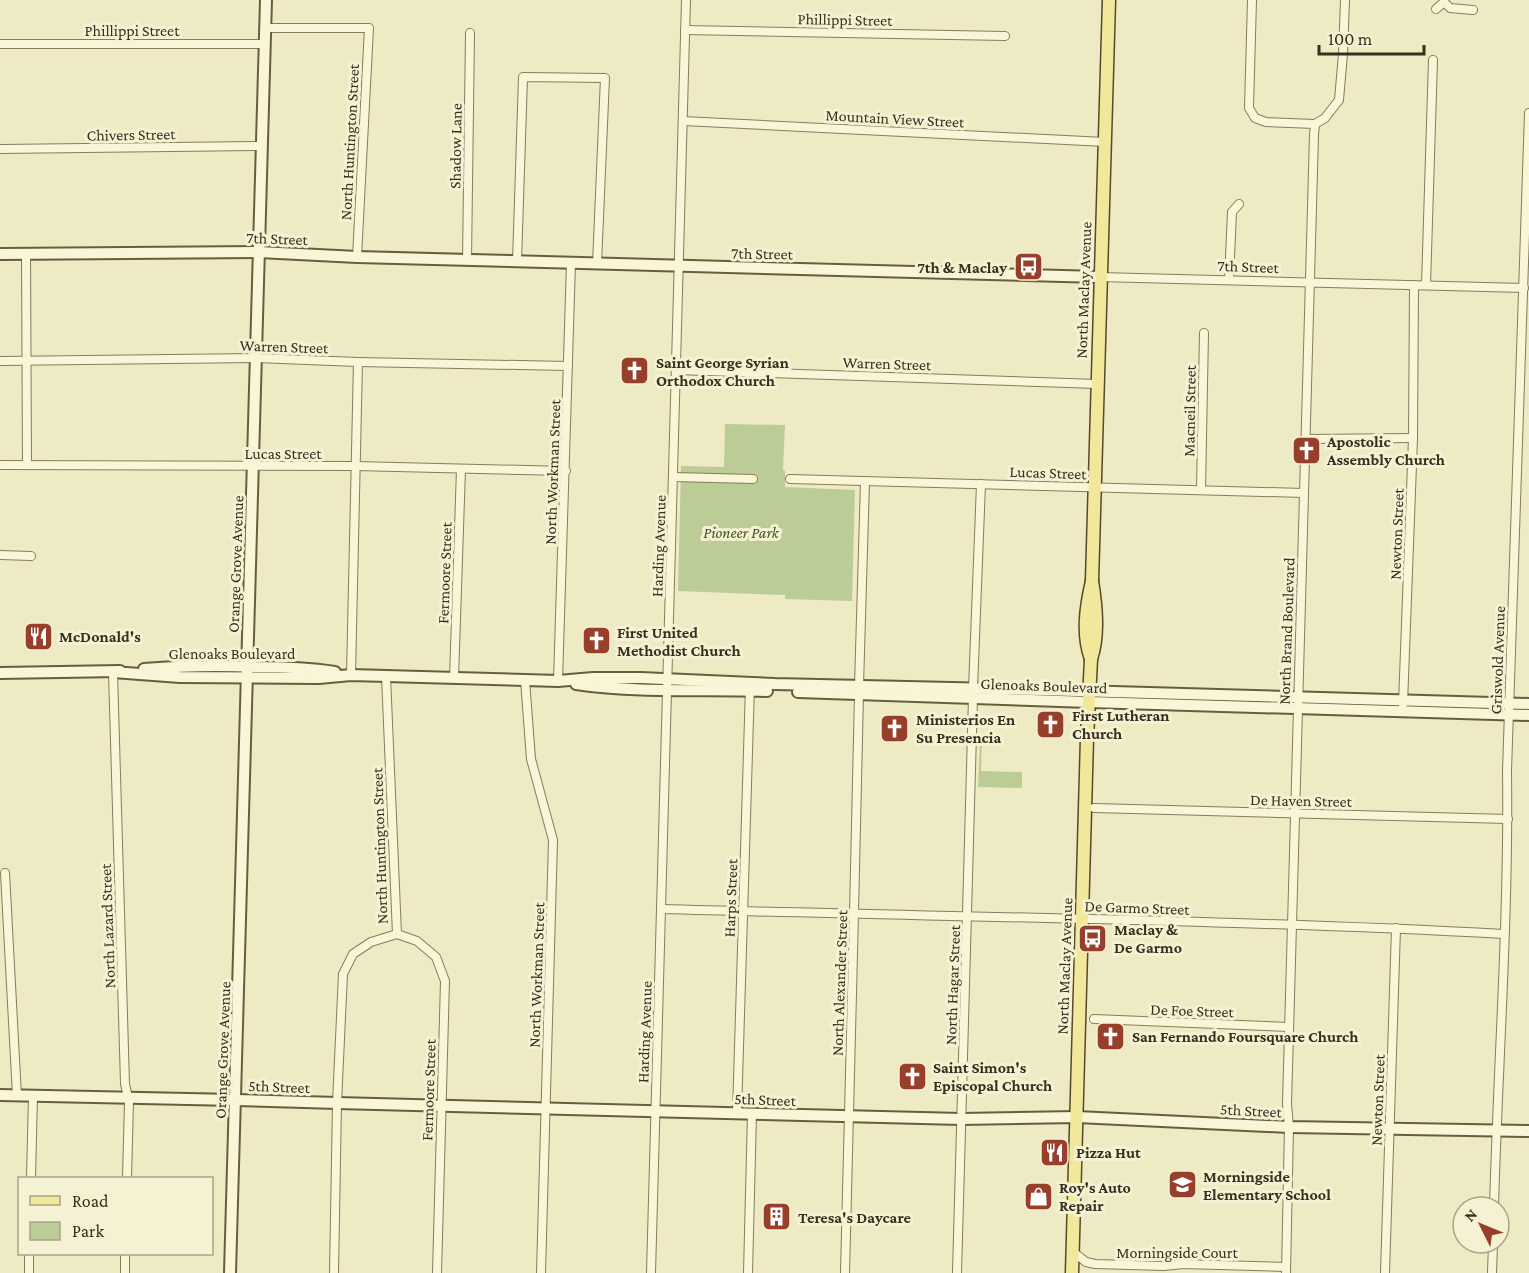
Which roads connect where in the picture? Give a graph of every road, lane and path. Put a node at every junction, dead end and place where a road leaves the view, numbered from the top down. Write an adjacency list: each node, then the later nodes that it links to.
1 (266, 0): 9 (street, Orange Grove Avenue)
2 (686, 0): 10 (street, Harding Avenue)
3 (1109, 0): 19 (main road, North Maclay Avenue)
4 (1252, 0): 18 (street)
5 (1345, 0): 18 (street)
6 (1444, 1): 7 (street); 8 (street)
7 (1436, 9)
8 (1473, 10)
9 (265, 28): 14 (street, Orange Grove Avenue); 26 (street, North Huntington Street)
10 (685, 30): 12 (street, Phillippi Street); 17 (street, Harding Avenue)
11 (470, 33): 27 (street, Shadow Lane)
12 (1005, 36)
13 (0, 44): 14 (street, Phillippi Street)
14 (265, 44): 20 (street, Orange Grove Avenue)
15 (1433, 60): 36 (street)
16 (1529, 113): 37 (street, Griswold Avenue)
17 (683, 121): 19 (street, Mountain View Street); 31 (street, Harding Avenue)
18 (1315, 124): 34 (street, North Brand Boulevard)
19 (1105, 142): 32 (main road, North Maclay Avenue)
20 (262, 146): 21 (street, Chivers Street); 23 (street, Orange Grove Avenue)
21 (0, 149)
22 (1239, 204): 33 (street)
23 (259, 252): 25 (street, 7th Street); 26 (street, 7th Street); 39 (street, Orange Grove Avenue)
24 (0, 254): 25 (street, 7th Street)
25 (26, 254): 40 (street)
26 (357, 257): 27 (street, 7th Street)
27 (467, 260): 28 (street, 7th Street)
28 (517, 262): 29 (street, 7th Street); 30 (street)
29 (572, 263): 30 (street, 7th Street); 43 (street, North Workman Street)
30 (597, 264): 31 (street, 7th Street)
31 (679, 266): 32 (street, 7th Street); 44 (street, Harding Avenue)
32 (1100, 277): 33 (street, 7th Street); 45 (main road, North Maclay Avenue)
33 (1229, 280): 34 (street, 7th Street)
34 (1310, 282): 35 (street, 7th Street); 47 (street, North Brand Boulevard)
35 (1414, 285): 36 (street, 7th Street); 46 (street, Newton Street)
36 (1426, 285): 37 (street, 7th Street)
37 (1524, 288): 80 (street, Griswold Avenue)
38 (1204, 333): 60 (street, Macneil Street)
39 (256, 358): 40 (street, Warren Street); 42 (street, Warren Street); 50 (street, Orange Grove Avenue)
40 (27, 360): 41 (street, Warren Street); 49 (street)
41 (0, 361)
42 (358, 362): 43 (street, Warren Street); 51 (street)
43 (568, 366): 53 (street, North Workman Street)
44 (677, 370): 45 (street, Warren Street); 54 (street, Harding Avenue)
45 (1097, 384): 59 (main road, North Maclay Avenue)
46 (1413, 438): 47 (street); 79 (street, Newton Street)
47 (1305, 439): 61 (street, North Brand Boulevard)
48 (0, 465): 49 (street, Lucas Street)
49 (27, 465): 50 (street, Lucas Street)
50 (253, 466): 51 (street, Lucas Street); 65 (street, Orange Grove Avenue)
51 (355, 466): 52 (street, Lucas Street); 67 (street)
52 (461, 469): 53 (street, Lucas Street); 69 (street, Fermoore Street)
53 (566, 471): 71 (street, North Workman Street)
54 (673, 477): 55 (street); 72 (street, Harding Avenue)
55 (753, 479)
56 (790, 479): 57 (street, Lucas Street)
57 (865, 481): 58 (street, Lucas Street); 74 (street, North Alexander Street)
58 (981, 484): 59 (street, Lucas Street); 75 (street, North Hagar Street)
59 (1094, 487): 60 (street, Lucas Street); 76 (main road, North Maclay Avenue)
60 (1201, 490): 61 (street, Lucas Street)
61 (1304, 493): 77 (street, North Brand Boulevard)
62 (0, 555): 63 (street)
63 (32, 555)
64 (113, 672): 65 (street, Glenoaks Boulevard); 66 (street, Glenoaks Boulevard); 100 (street, North Lazard Street)
65 (247, 672): 67 (street, Glenoaks Boulevard); 101 (street, Orange Grove Avenue)
66 (0, 673)
67 (351, 675): 68 (street, Glenoaks Boulevard)
68 (386, 676): 69 (street, Glenoaks Boulevard); 93 (street, North Huntington Street)
69 (454, 678): 70 (street, Glenoaks Boulevard)
70 (525, 680): 71 (street, Glenoaks Boulevard); 104 (street, North Workman Street)
71 (558, 681): 72 (street, Glenoaks Boulevard)
72 (668, 684): 73 (street, Glenoaks Boulevard); 86 (street, Harding Avenue)
73 (750, 687): 74 (street, Glenoaks Boulevard); 87 (street, Harps Street)
74 (859, 690): 75 (street, Glenoaks Boulevard); 88 (street, North Alexander Street)
75 (973, 693): 76 (street, Glenoaks Boulevard); 89 (street, North Hagar Street)
76 (1089, 697): 77 (street, Glenoaks Boulevard); 90 (main road, North Maclay Avenue)
77 (1298, 703): 79 (street, Glenoaks Boulevard); 83 (street, North Brand Boulevard)
78 (1529, 704): 80 (street, Glenoaks Boulevard)
79 (1403, 706): 80 (street, Glenoaks Boulevard)
80 (1509, 709): 81 (street, Glenoaks Boulevard); 84 (street, Griswold Avenue)
81 (1529, 715)
82 (1094, 808): 83 (street, De Haven Street)
83 (1295, 813): 84 (street, De Haven Street); 91 (street, North Brand Boulevard)
84 (1508, 819): 94 (street, Griswold Avenue)
85 (4, 873): 98 (street)
86 (661, 909): 87 (street, De Garmo Street); 105 (street, Harding Avenue)
87 (743, 911): 88 (street, De Garmo Street); 106 (street, Harps Street)
88 (854, 914): 89 (street, De Garmo Street); 108 (street, North Alexander Street)
89 (967, 916): 90 (street, De Garmo Street); 110 (street, North Hagar Street)
90 (1082, 919): 91 (street, De Garmo Street); 109 (main road, North Maclay Avenue)
91 (1292, 926): 92 (street, De Garmo Street); 96 (street, North Brand Boulevard)
92 (1396, 928): 94 (street, De Garmo Street); 112 (street, Newton Street)
93 (396, 934): 102 (street, North Huntington Street); 103 (street, Fermoore Street)
94 (1504, 934): 113 (street, Griswold Avenue)
95 (1094, 1019): 96 (street, De Foe Street)
96 (1289, 1027): 111 (street, North Brand Boulevard)
97 (0, 1095): 98 (street, 5th Street)
98 (17, 1095): 99 (street, 5th Street)
99 (33, 1096): 100 (street, 5th Street); 115 (street)
100 (128, 1098): 101 (street, 5th Street); 116 (street, North Lazard Street)
101 (236, 1100): 102 (street, 5th Street); 126 (street, Orange Grove Avenue)
102 (337, 1103): 103 (street, 5th Street); 127 (street, North Huntington Street)
103 (441, 1106): 104 (street, 5th Street); 128 (street, Fermoore Street)
104 (546, 1108): 105 (street, 5th Street); 129 (street, North Workman Street)
105 (656, 1111): 106 (street, 5th Street); 130 (street, Harding Avenue)
106 (737, 1113): 107 (street, 5th Street)
107 (752, 1114): 108 (street, 5th Street); 131 (street)
108 (849, 1116): 110 (street, 5th Street); 132 (street, North Alexander Street)
109 (1077, 1117): 110 (street, 5th Street); 111 (street, 5th Street); 118 (main road, North Maclay Avenue)
110 (961, 1119): 133 (street, North Hagar Street)
111 (1289, 1127): 112 (street, 5th Street); 123 (street, North Brand Boulevard)
112 (1390, 1129): 113 (street, 5th Street); 136 (street, Newton Street)
113 (1496, 1131): 114 (street, 5th Street); 117 (street, Griswold Avenue)
114 (1529, 1131)
115 (31, 1177)
116 (127, 1177)
117 (1494, 1195)
118 (1072, 1251): 122 (street, Morningside Court); 134 (main road, North Maclay Avenue)
119 (29, 1255): 124 (street)
120 (125, 1255): 125 (street)
121 (1493, 1255): 137 (street)
122 (1183, 1264): 123 (street, Morningside Court); 135 (street)
123 (1286, 1270)
124 (29, 1273)
125 (125, 1273)
126 (231, 1273)
127 (334, 1273)
128 (437, 1273)
129 (541, 1273)
130 (651, 1273)
131 (748, 1273)
132 (845, 1273)
133 (957, 1273)
134 (1072, 1273)
135 (1183, 1273)
136 (1385, 1273)
137 (1492, 1273)

